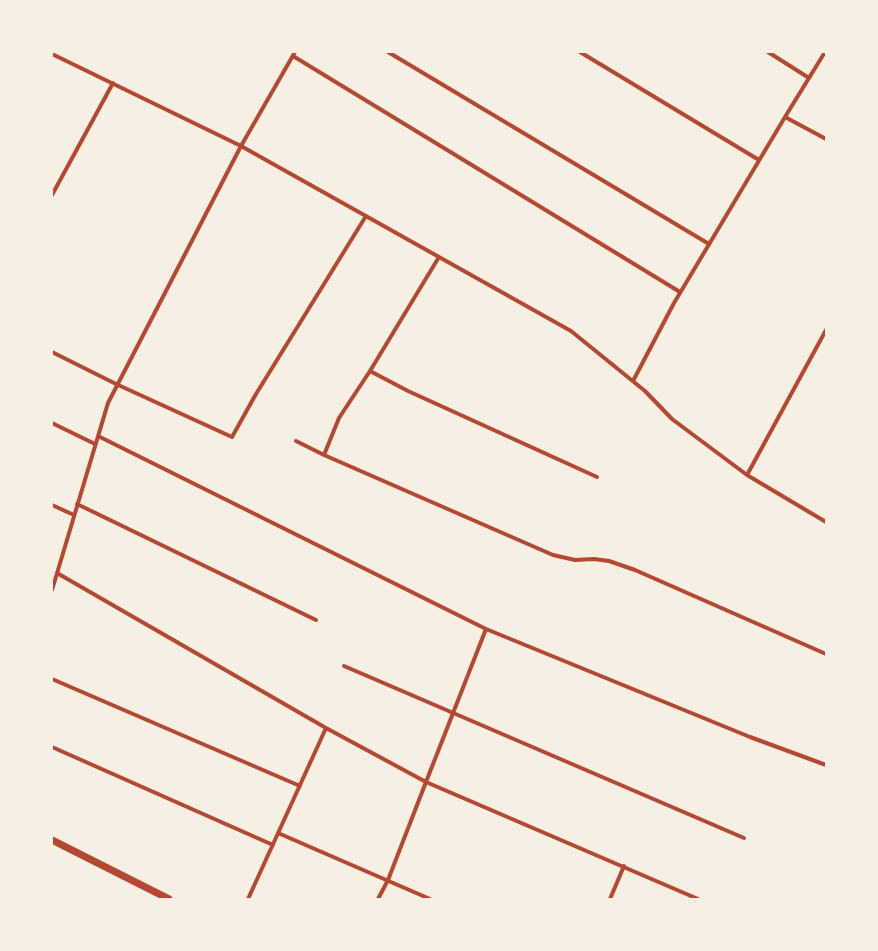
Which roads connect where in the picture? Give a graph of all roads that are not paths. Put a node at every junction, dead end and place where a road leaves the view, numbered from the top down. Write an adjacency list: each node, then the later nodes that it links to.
1 (388, 52): 15 (street)
2 (580, 52): 12 (street)
3 (768, 52): 7 (street)
4 (825, 52): 7 (street)
5 (52, 54): 8 (street)
6 (294, 54): 11 (street); 17 (street)
7 (809, 78): 9 (street)
8 (113, 83): 11 (street); 13 (street)
9 (785, 117): 10 (street); 12 (street)
10 (826, 139)
11 (242, 146): 14 (street); 22 (street)
12 (759, 160): 15 (street)
13 (52, 195)
14 (366, 216): 16 (street); 22 (street)
15 (709, 244): 17 (street)
16 (439, 257): 20 (street); 21 (street)
17 (680, 292): 21 (street)
18 (826, 330): 28 (street)
19 (52, 352): 22 (street)
20 (370, 371): 27 (street); 29 (street)
21 (633, 381): 28 (street)
22 (116, 384): 24 (street)
23 (52, 423): 26 (street)
24 (98, 436): 26 (street); 38 (street)
25 (296, 441): 27 (street)
26 (95, 444): 30 (street)
27 (324, 455): 39 (street)
28 (747, 475): 33 (street)
29 (597, 477)
30 (77, 504): 32 (street); 37 (street)
31 (52, 505): 32 (street)
32 (74, 515): 34 (street)
33 (826, 522)
34 (57, 573): 35 (street); 43 (street)
35 (53, 581): 36 (street)
36 (52, 590)
37 (316, 620)
38 (486, 629): 42 (street); 45 (street)
39 (826, 654)
40 (344, 666): 42 (street)
41 (52, 679): 47 (street)
42 (454, 713): 46 (street); 49 (street)
43 (326, 728): 46 (street); 47 (street)
44 (52, 747): 51 (street)
45 (826, 765)
46 (426, 782): 52 (street); 53 (street)
47 (300, 786): 48 (street)
48 (278, 833): 51 (street); 53 (street)
49 (744, 838)
50 (52, 840): 54 (street)
51 (273, 845): 55 (street)
52 (624, 866): 58 (street); 59 (street)
53 (388, 880): 56 (street); 57 (street)
54 (169, 899)
55 (248, 899)
56 (378, 899)
57 (430, 899)
58 (610, 899)
59 (698, 899)

